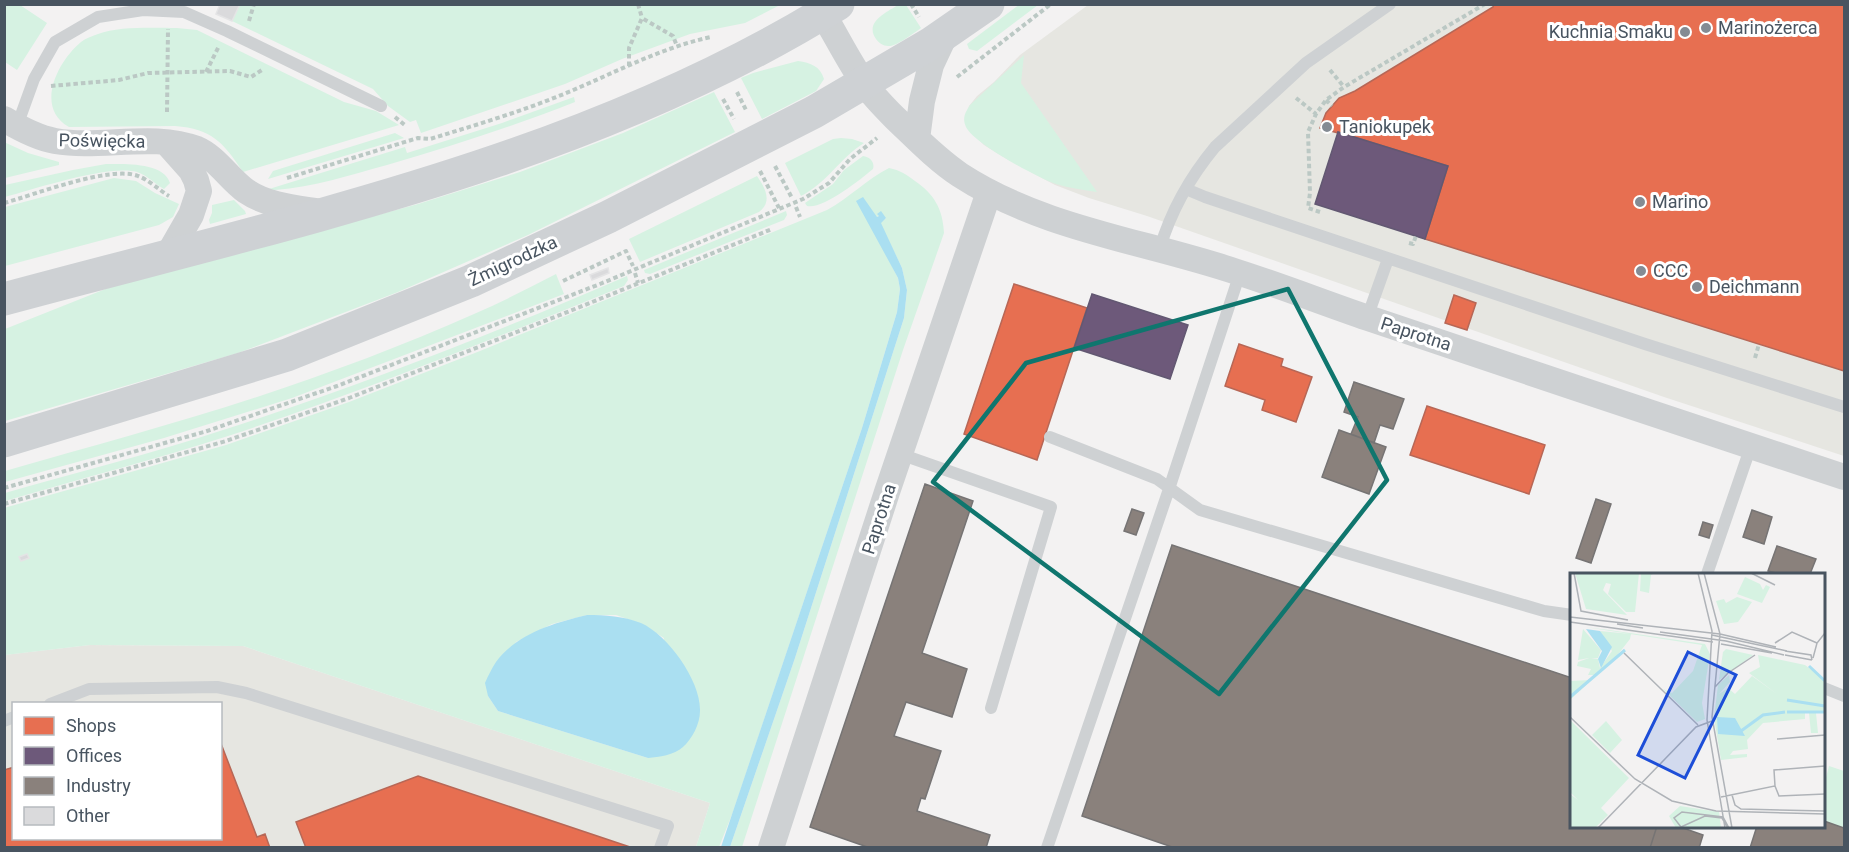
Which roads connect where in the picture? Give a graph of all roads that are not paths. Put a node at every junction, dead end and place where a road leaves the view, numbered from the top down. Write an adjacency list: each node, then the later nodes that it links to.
1 (988, 4): 4 (main road, Żmigrodzka)
2 (1390, 4): 10 (lane)
3 (831, 9): 5 (street, Paprotna); 12 (main road)
4 (946, 33): 5 (main road, Żmigrodzka); 8 (street)
5 (864, 83): 8 (street, Paprotna); 21 (main road, Żmigrodzka)
6 (381, 106): 7 (lane)
7 (11, 123): 9 (street, Poświęcka)
8 (917, 139): 11 (street, Paprotna)
9 (167, 143): 12 (street, Poświęcka); 14 (street, Poświęcka)
10 (1186, 189): 13 (lane); 15 (lane)
11 (989, 192): 13 (street, Paprotna); 23 (street, Paprotna)
12 (325, 213): 14 (main road)
13 (1160, 248): 16 (street, Paprotna)
14 (168, 255): 17 (main road)
15 (1388, 259): 18 (lane); 19 (lane)
16 (1240, 273): 18 (street, Paprotna); 25 (lane)
17 (4, 299)
18 (1367, 318): 22 (street, Paprotna)
19 (1845, 406)
20 (1050, 437): 25 (lane)
21 (4, 441)
22 (1751, 446): 24 (street, Paprotna); 26 (lane)
23 (900, 454): 31 (lane); 33 (street, Paprotna)
24 (1845, 477)
25 (1169, 487): 27 (lane); 34 (lane)
26 (1707, 573)
27 (1570, 615)
28 (1825, 688): 29 (lane)
29 (1845, 696)
30 (56, 702): 32 (lane)
31 (991, 708)
32 (660, 848)
33 (771, 848)
34 (1047, 848)

